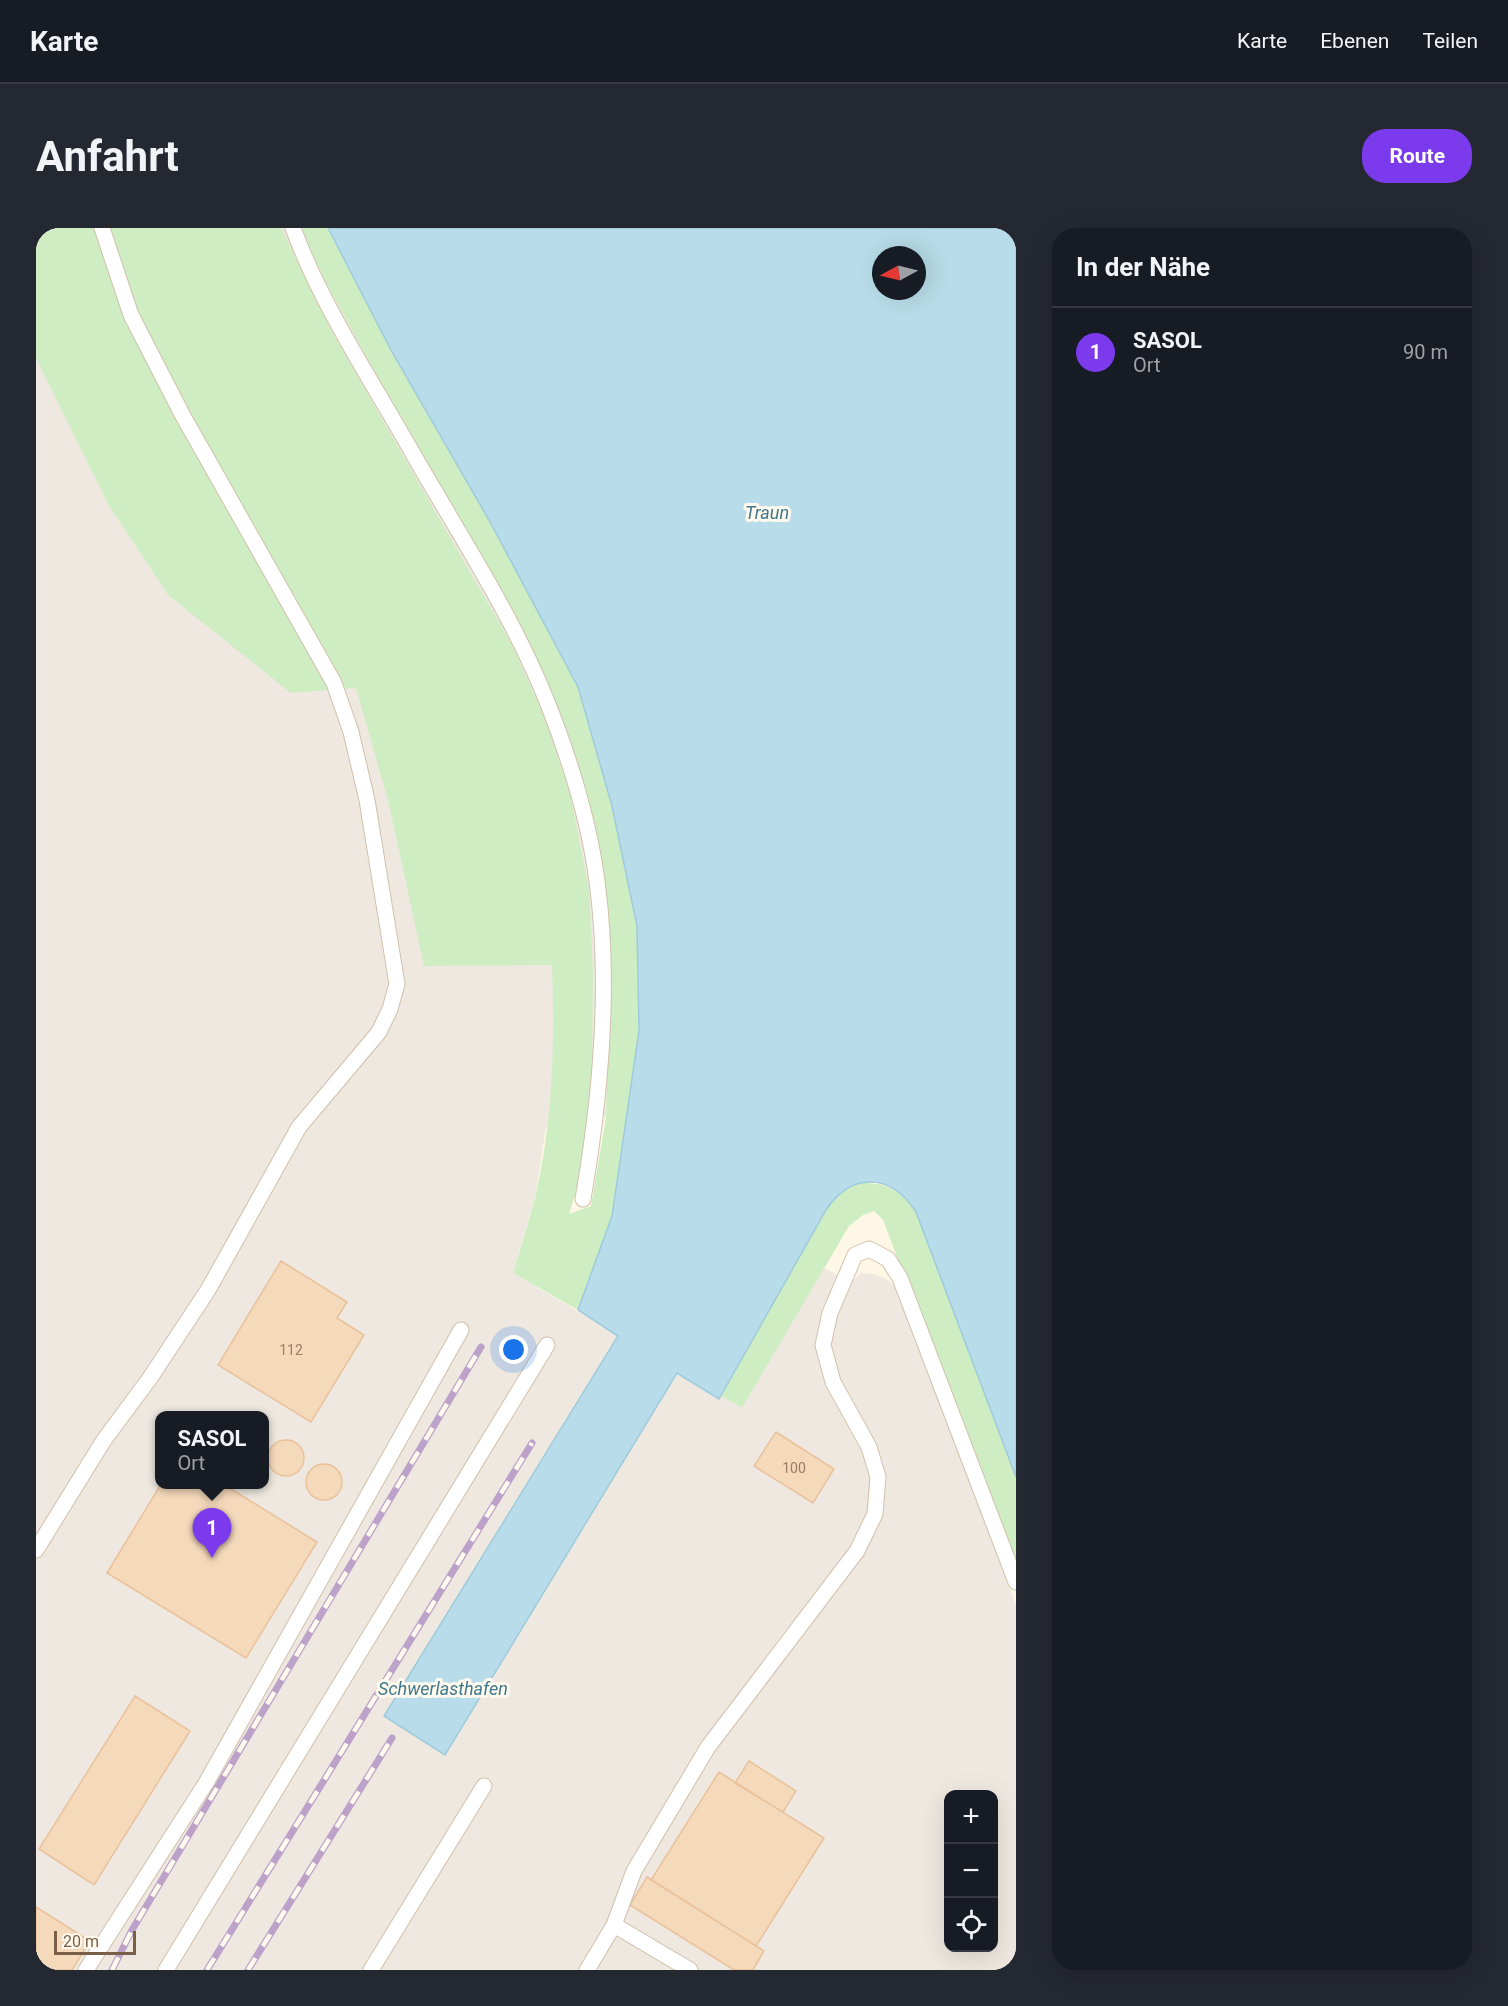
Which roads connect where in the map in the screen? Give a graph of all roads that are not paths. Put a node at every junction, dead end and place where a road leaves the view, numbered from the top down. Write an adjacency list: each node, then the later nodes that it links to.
1 (102, 228): 6 (lane)
2 (293, 228): 3 (lane)
3 (584, 1199)
4 (461, 1330): 10 (lane)
5 (547, 1345): 11 (lane)
6 (36, 1550)
7 (1016, 1582): 9 (lane)
8 (484, 1786): 12 (lane)
9 (614, 1925): 13 (lane); 14 (lane)
10 (86, 1970)
11 (166, 1970)
12 (371, 1970)
13 (587, 1970)
14 (690, 1970)

